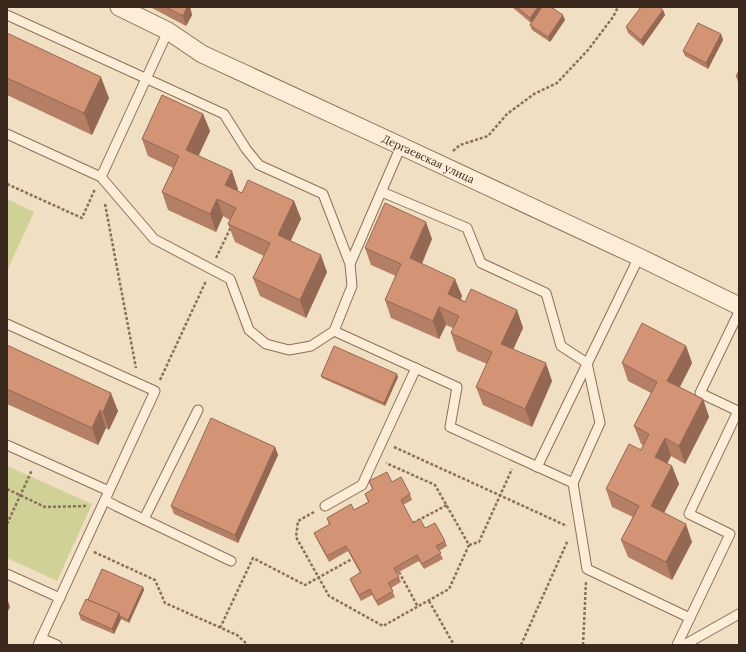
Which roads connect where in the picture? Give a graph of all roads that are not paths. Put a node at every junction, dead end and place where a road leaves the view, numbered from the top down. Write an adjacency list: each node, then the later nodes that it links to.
1 (119, 7): 3 (street, Дергаевская улица)
2 (7, 15): 4 (lane)
3 (168, 31): 4 (lane); 6 (street, Дергаевская улица)
4 (146, 78): 7 (lane); 10 (lane)
5 (7, 134): 7 (lane)
6 (402, 146): 8 (lane); 9 (street, Дергаевская улица)
7 (101, 177): 14 (lane)
8 (382, 192): 10 (lane); 15 (lane)
9 (639, 257): 11 (street, Дергаевская улица); 15 (lane)
10 (350, 264): 14 (lane)
11 (739, 306)
12 (739, 312): 28 (lane)
13 (7, 324): 21 (lane)
14 (334, 331): 16 (lane)
15 (588, 363): 19 (lane); 20 (lane)
16 (416, 368): 19 (lane); 22 (lane)
17 (198, 410): 23 (lane)
18 (7, 445): 21 (lane)
19 (537, 467): 20 (lane)
20 (573, 483): 28 (lane)
21 (105, 499): 23 (lane); 26 (lane)
22 (324, 506)
23 (144, 519): 24 (lane)
24 (231, 561)
25 (7, 574): 26 (lane)
26 (60, 598): 29 (lane)
27 (739, 614): 32 (lane)
28 (690, 618): 31 (lane)
29 (40, 641): 30 (lane)
30 (57, 645)
31 (677, 645)
32 (684, 645)

